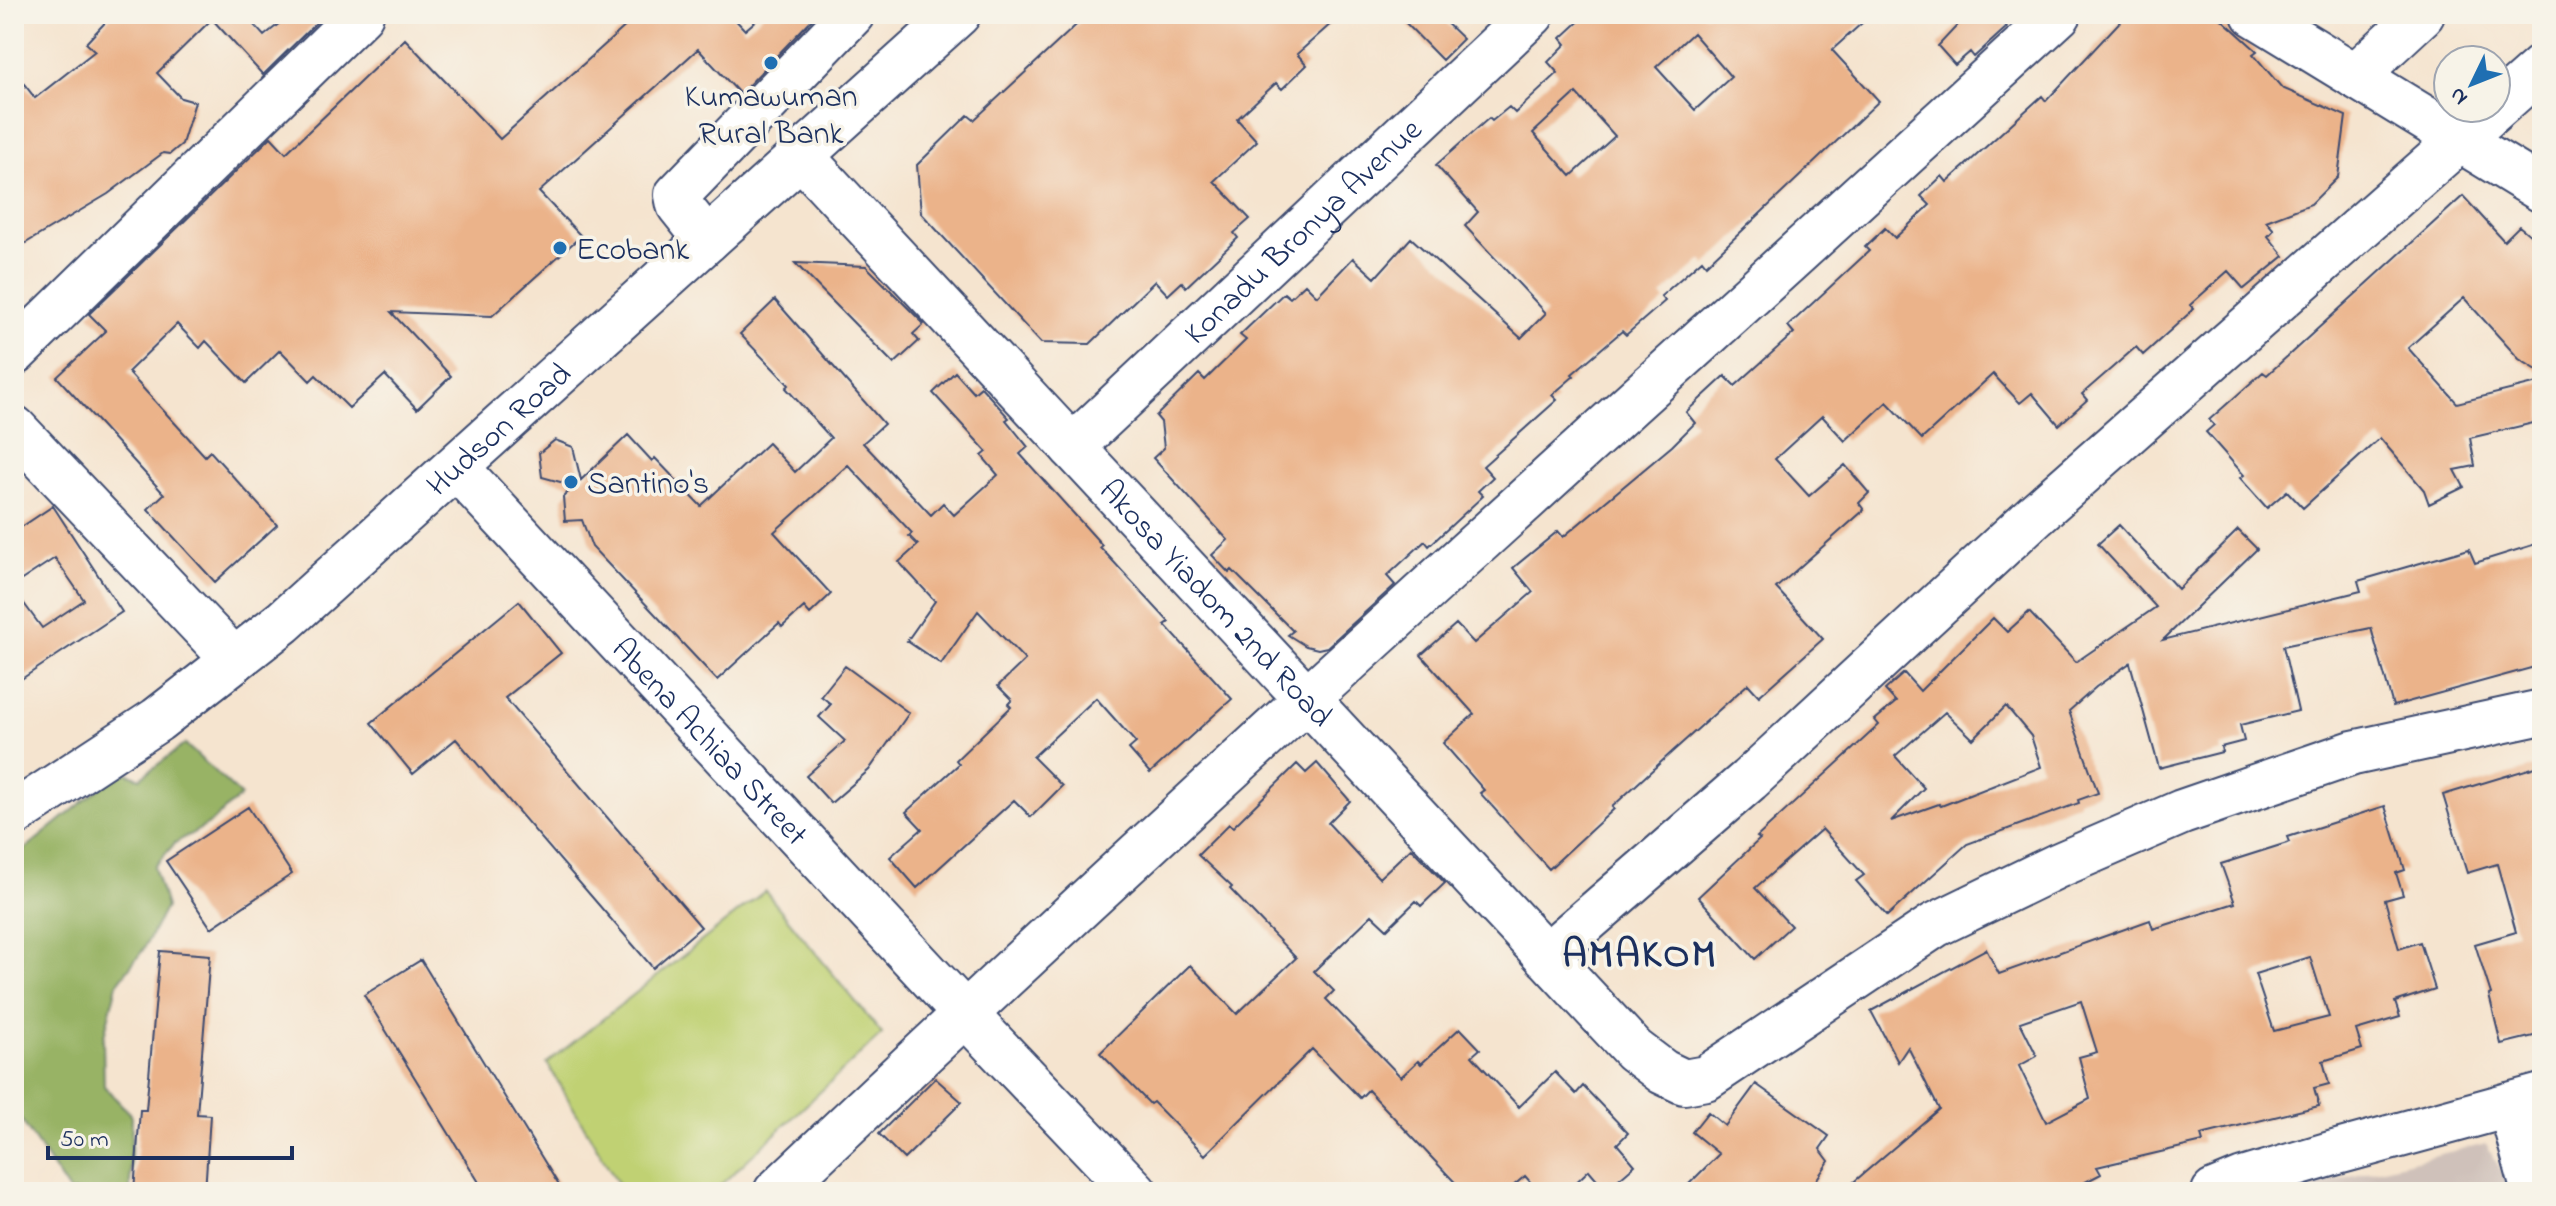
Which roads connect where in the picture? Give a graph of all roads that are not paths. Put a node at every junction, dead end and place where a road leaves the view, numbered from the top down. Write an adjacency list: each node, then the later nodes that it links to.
1 (361, 14): 14 (street)
2 (852, 14): 13 (street)
3 (958, 14): 11 (street, Hudson Road)
4 (1532, 14): 16 (street, Konadu Bronya Avenue)
5 (2059, 14): 19 (street)
6 (2254, 14): 9 (street)
7 (2422, 14): 9 (street)
8 (2542, 67): 10 (street)
9 (2355, 76): 10 (street)
10 (2462, 140): 12 (street); 22 (street)
11 (801, 156): 13 (street, Hudson Road); 16 (street, Akosa Yiadom 2nd Road)
12 (2542, 190)
13 (707, 240): 17 (street, Hudson Road)
14 (14, 353)
15 (14, 428): 18 (street)
16 (1072, 447): 19 (street, Akosa Yiadom 2nd Road)
17 (456, 467): 18 (street, Hudson Road); 23 (street, Abena Achiaa Street)
18 (234, 660): 21 (street, Hudson Road)
19 (1305, 698): 22 (street, Akosa Yiadom 2nd Road); 23 (street)
20 (2542, 712): 22 (street, Akosa Yiadom 2nd Road)
21 (14, 814)
22 (1546, 956)
23 (964, 1013): 25 (street); 26 (street, Abena Achiaa Street)
24 (2526, 1101): 27 (street); 28 (street)
25 (776, 1192)
26 (1135, 1192)
27 (2214, 1192)
28 (2534, 1192)

